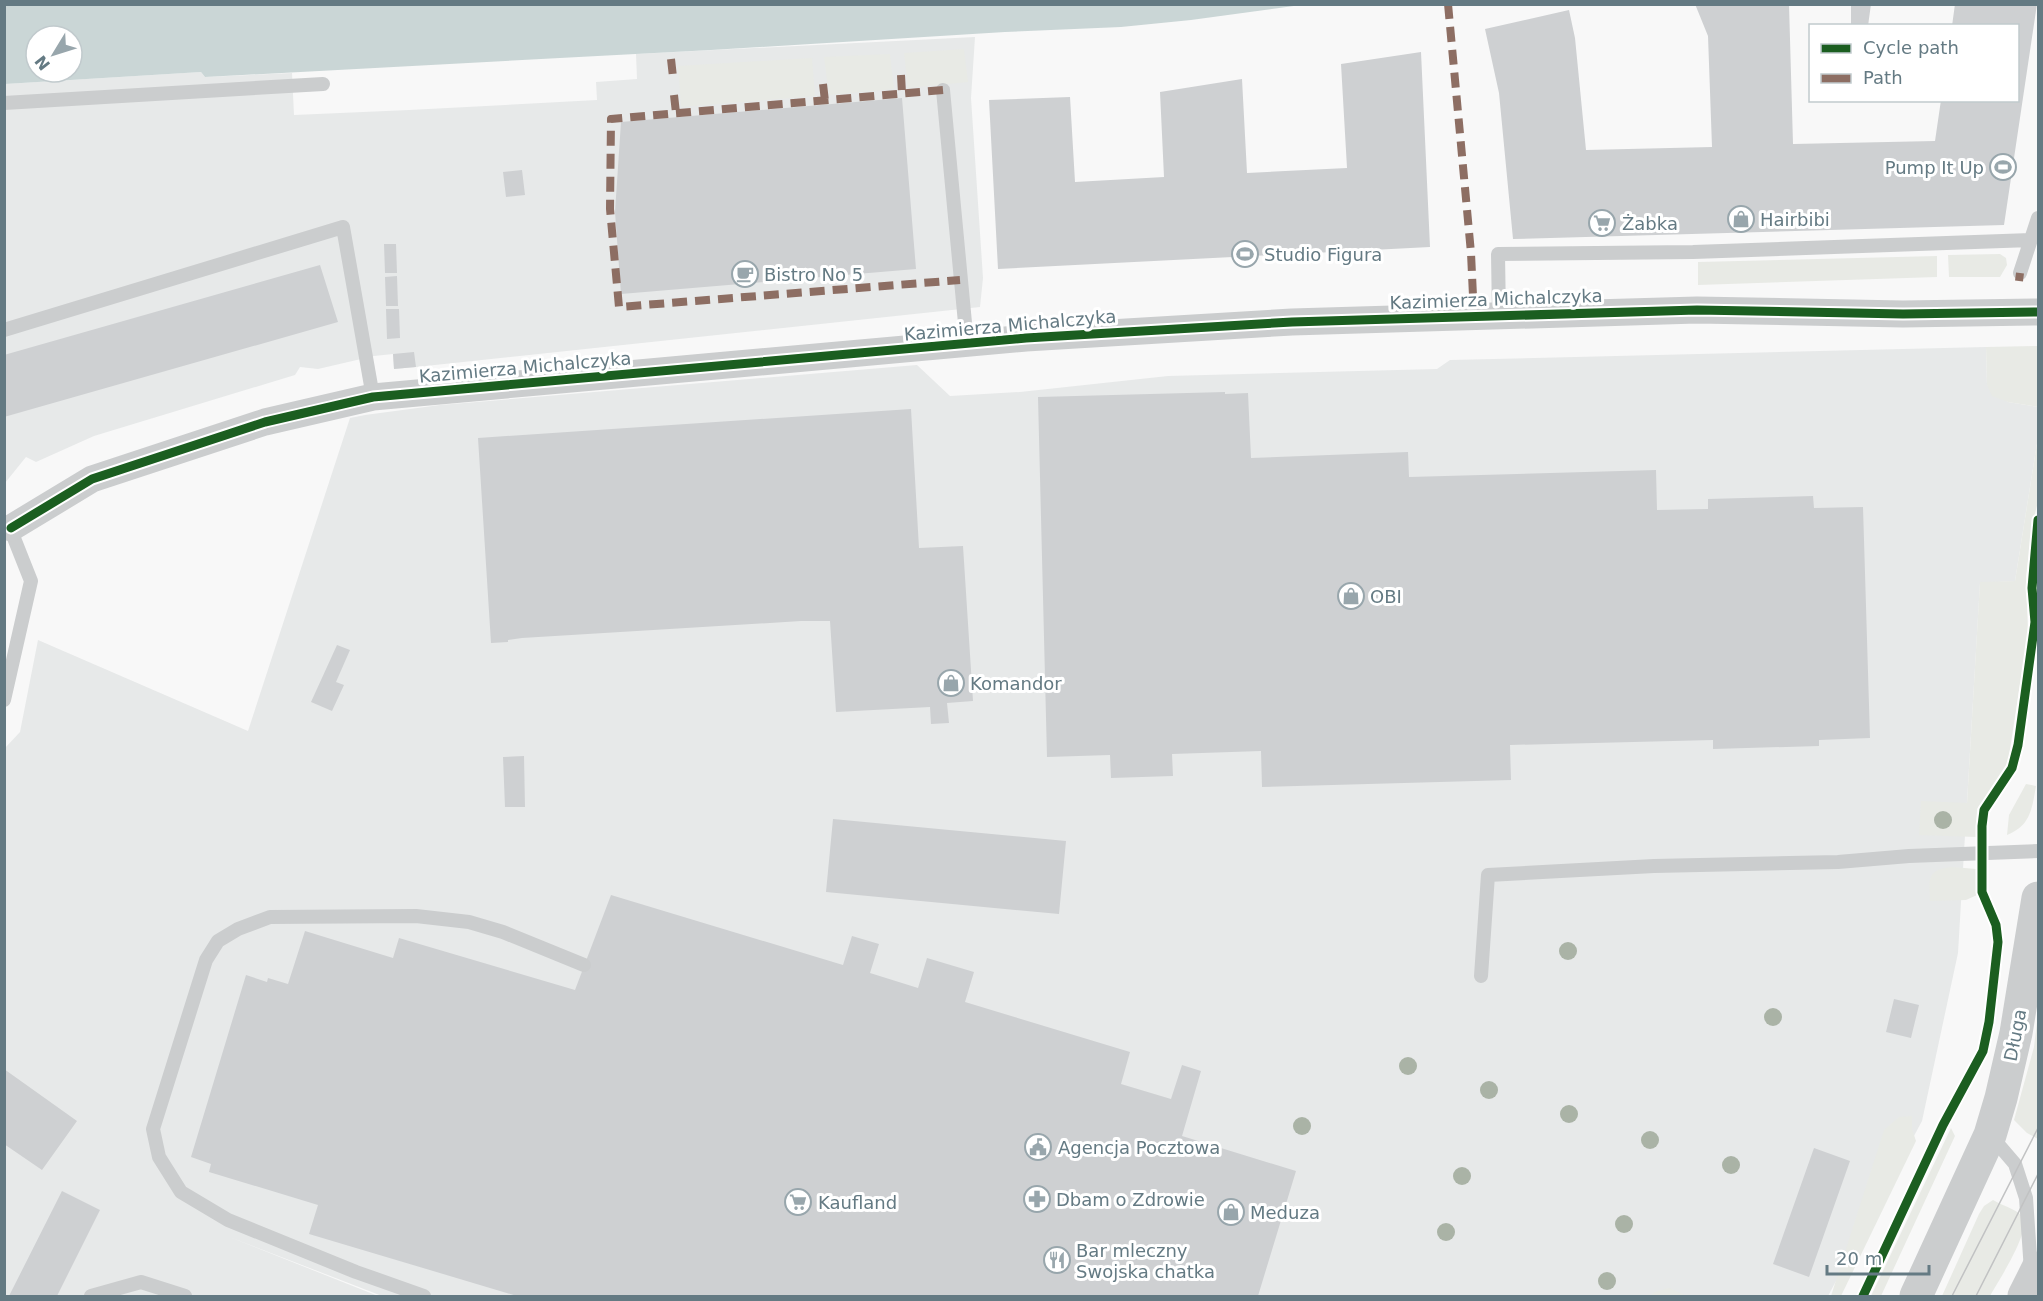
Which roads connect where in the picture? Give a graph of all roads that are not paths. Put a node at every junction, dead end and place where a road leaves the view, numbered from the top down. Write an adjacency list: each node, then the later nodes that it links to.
1 (323, 84): 3 (lane)
2 (943, 90): 10 (lane)
3 (4, 103)
4 (2038, 218): 5 (lane)
5 (2031, 240): 6 (lane); 8 (lane)
6 (2020, 273)
7 (2038, 312): 8 (street, Kazimierza Michalczyka)
8 (1499, 316): 10 (street, Kazimierza Michalczyka)
9 (4, 330): 11 (lane)
10 (967, 344): 11 (street, Kazimierza Michalczyka)
11 (373, 397): 12 (street, Kazimierza Michalczyka)
12 (7, 526): 13 (lane, Kazimierza Michalczyka)
13 (4, 700)
14 (2038, 851): 18 (lane)
15 (2038, 898): 16 (street, Długa)
16 (2034, 956): 19 (street, Długa)
17 (584, 965): 23 (lane)
18 (1482, 976)
19 (1990, 1135): 20 (lane); 24 (street, Długa)
20 (2031, 1282)
21 (91, 1296): 22 (lane)
22 (185, 1296)
23 (424, 1296)
24 (1916, 1296)

